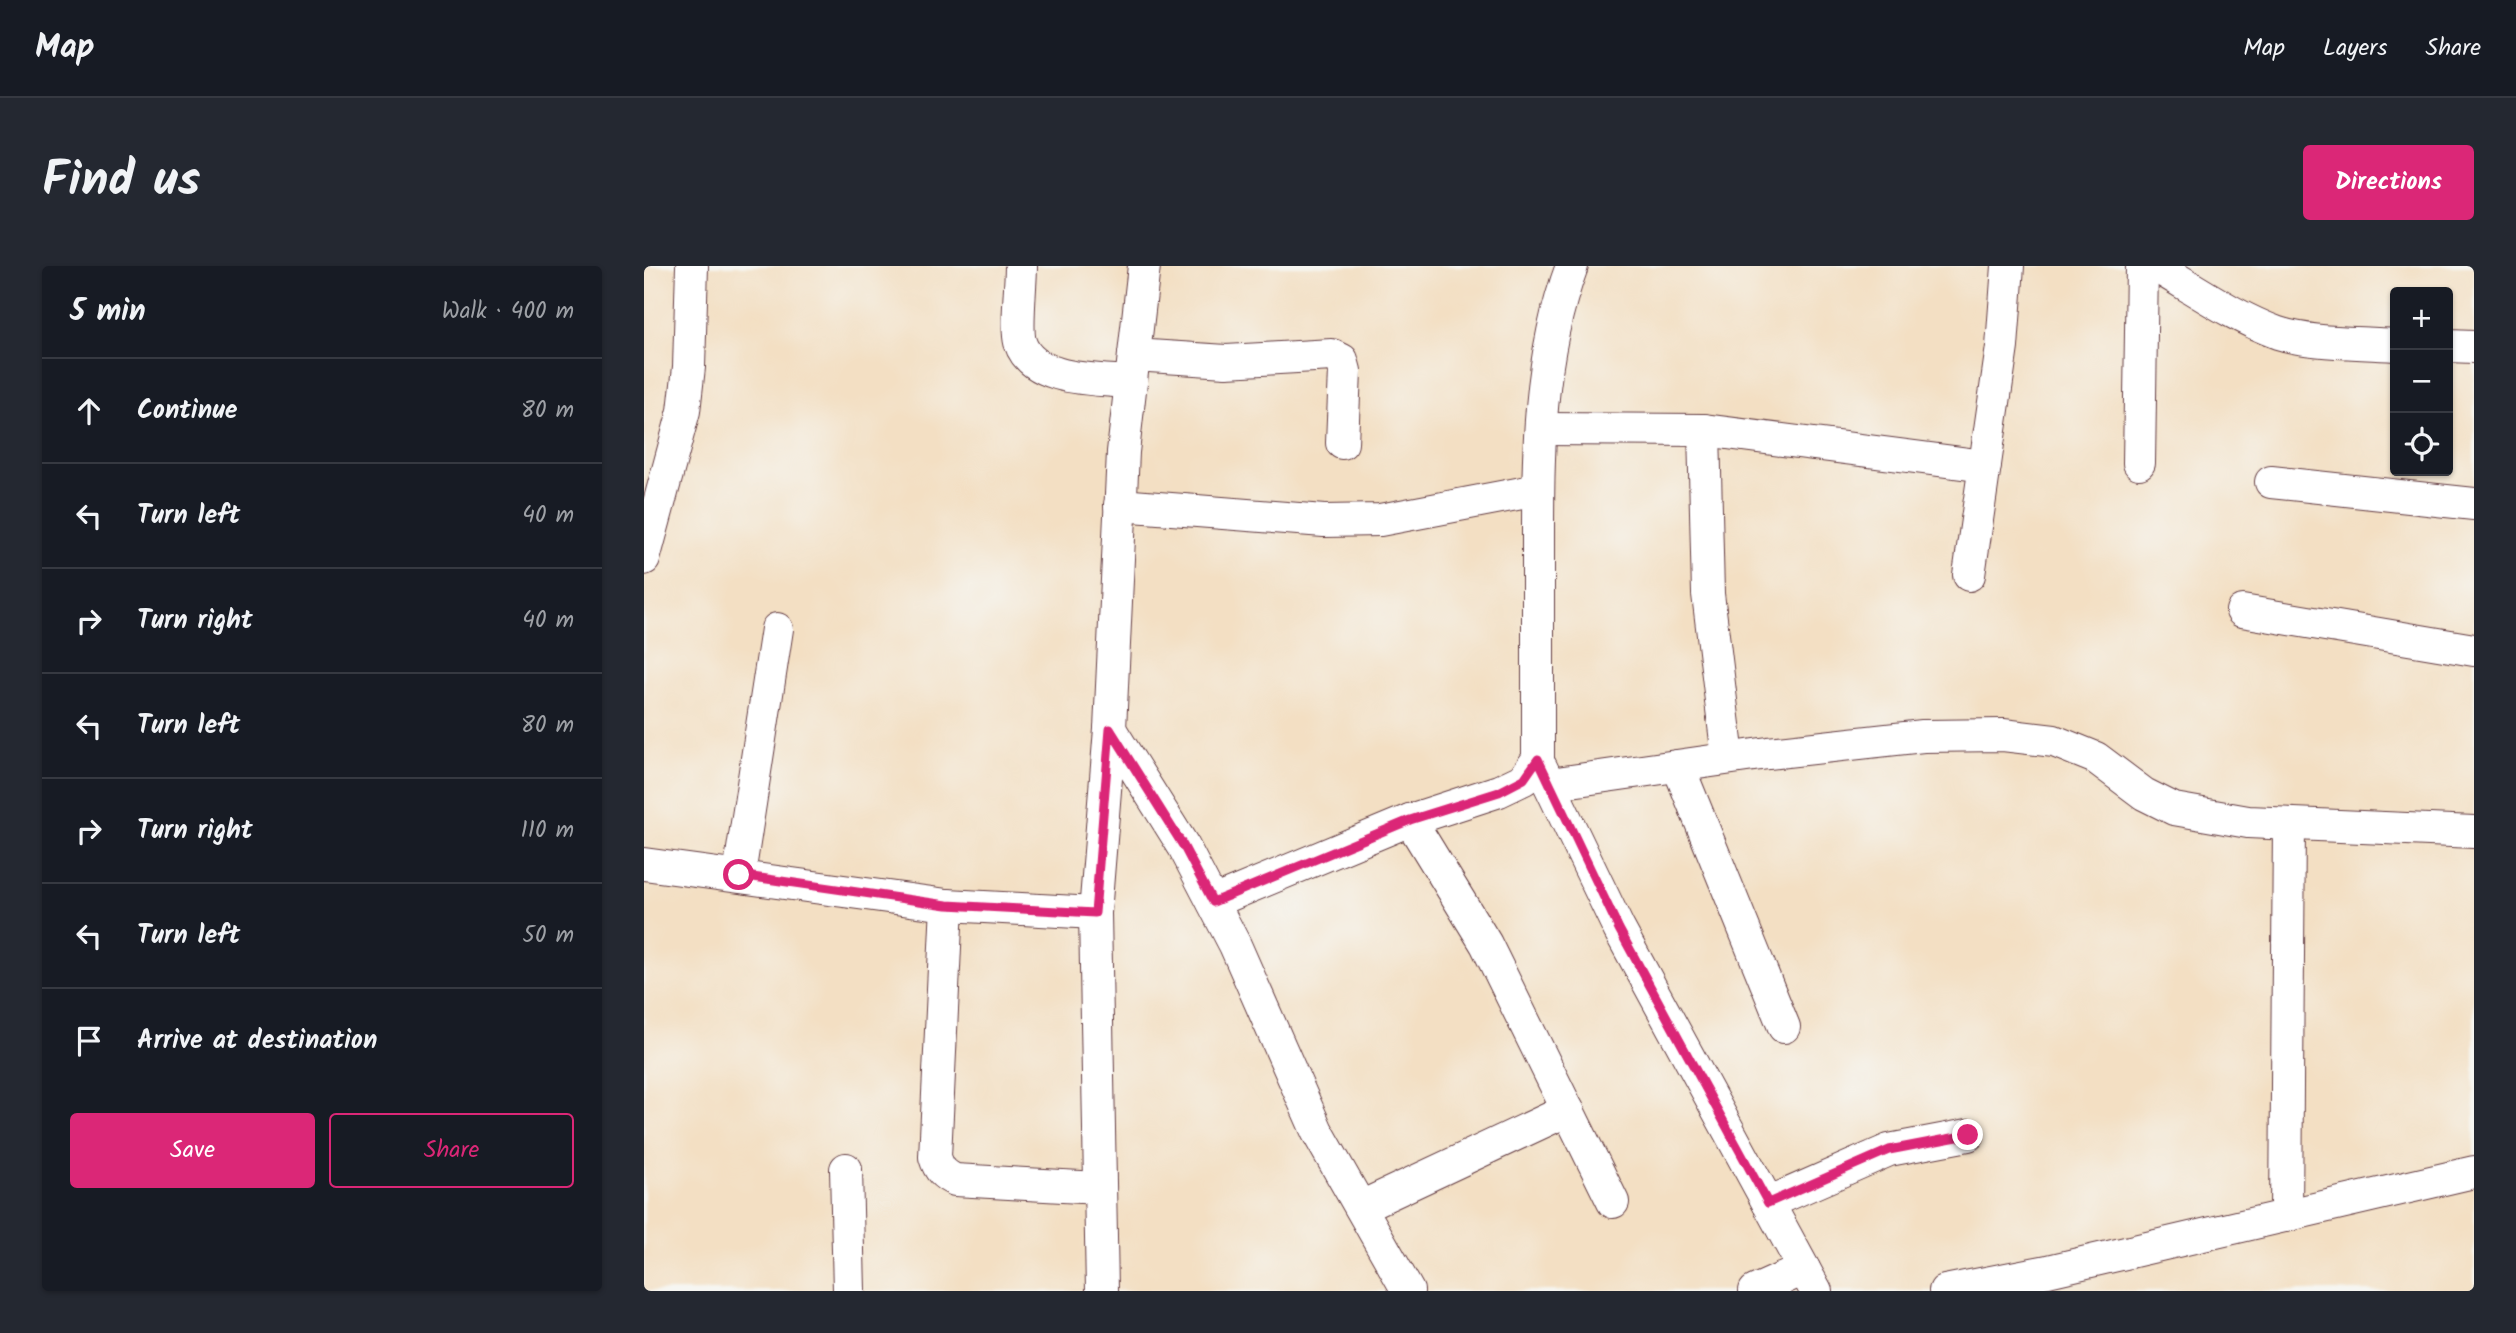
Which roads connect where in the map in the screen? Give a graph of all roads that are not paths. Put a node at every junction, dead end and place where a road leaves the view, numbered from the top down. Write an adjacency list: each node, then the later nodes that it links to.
1 (692, 266): 21 (street)
2 (1021, 266): 11 (street)
3 (1144, 266): 11 (street)
4 (1572, 266): 12 (street)
5 (2008, 266): 16 (street)
6 (2142, 266): 15 (street)
7 (2155, 266): 8 (street)
8 (2390, 345)
9 (2453, 346): 10 (street)
10 (2474, 347)
11 (1133, 369): 14 (street); 20 (street)
12 (1541, 429): 13 (street); 18 (street)
13 (1704, 430): 16 (street); 27 (street)
14 (1342, 443)
15 (2139, 463)
16 (1985, 466): 22 (street)
17 (2271, 482): 19 (street)
18 (1538, 490): 20 (street); 29 (street)
19 (2474, 504)
20 (1120, 505): 26 (street)
21 (644, 559)
22 (1969, 575)
23 (2242, 611): 25 (street)
24 (777, 629): 34 (street)
25 (2474, 649)
26 (1110, 729): 35 (street); 37 (street)
27 (1728, 758): 28 (street); 31 (street)
28 (1678, 766): 29 (street); 38 (street)
29 (1544, 772): 30 (street); 45 (street)
30 (1410, 820): 35 (street); 39 (street)
31 (2289, 824): 32 (street); 47 (street)
32 (2474, 832)
33 (644, 864): 34 (street)
34 (739, 875): 36 (street)
35 (1213, 902): 46 (street)
36 (947, 905): 37 (street); 43 (street)
37 (1095, 913): 43 (street)
38 (1784, 1027)
39 (1569, 1110): 44 (street); 46 (street)
40 (1968, 1135): 45 (street)
41 (846, 1169): 49 (street)
42 (2474, 1172): 47 (street)
43 (1099, 1188): 50 (street)
44 (1613, 1202)
45 (1768, 1203): 48 (street)
46 (1361, 1207): 51 (street)
47 (2286, 1216): 53 (street)
48 (1810, 1280): 52 (street)
49 (849, 1291)
50 (1102, 1291)
51 (1408, 1291)
52 (1755, 1291)
53 (1945, 1291)

